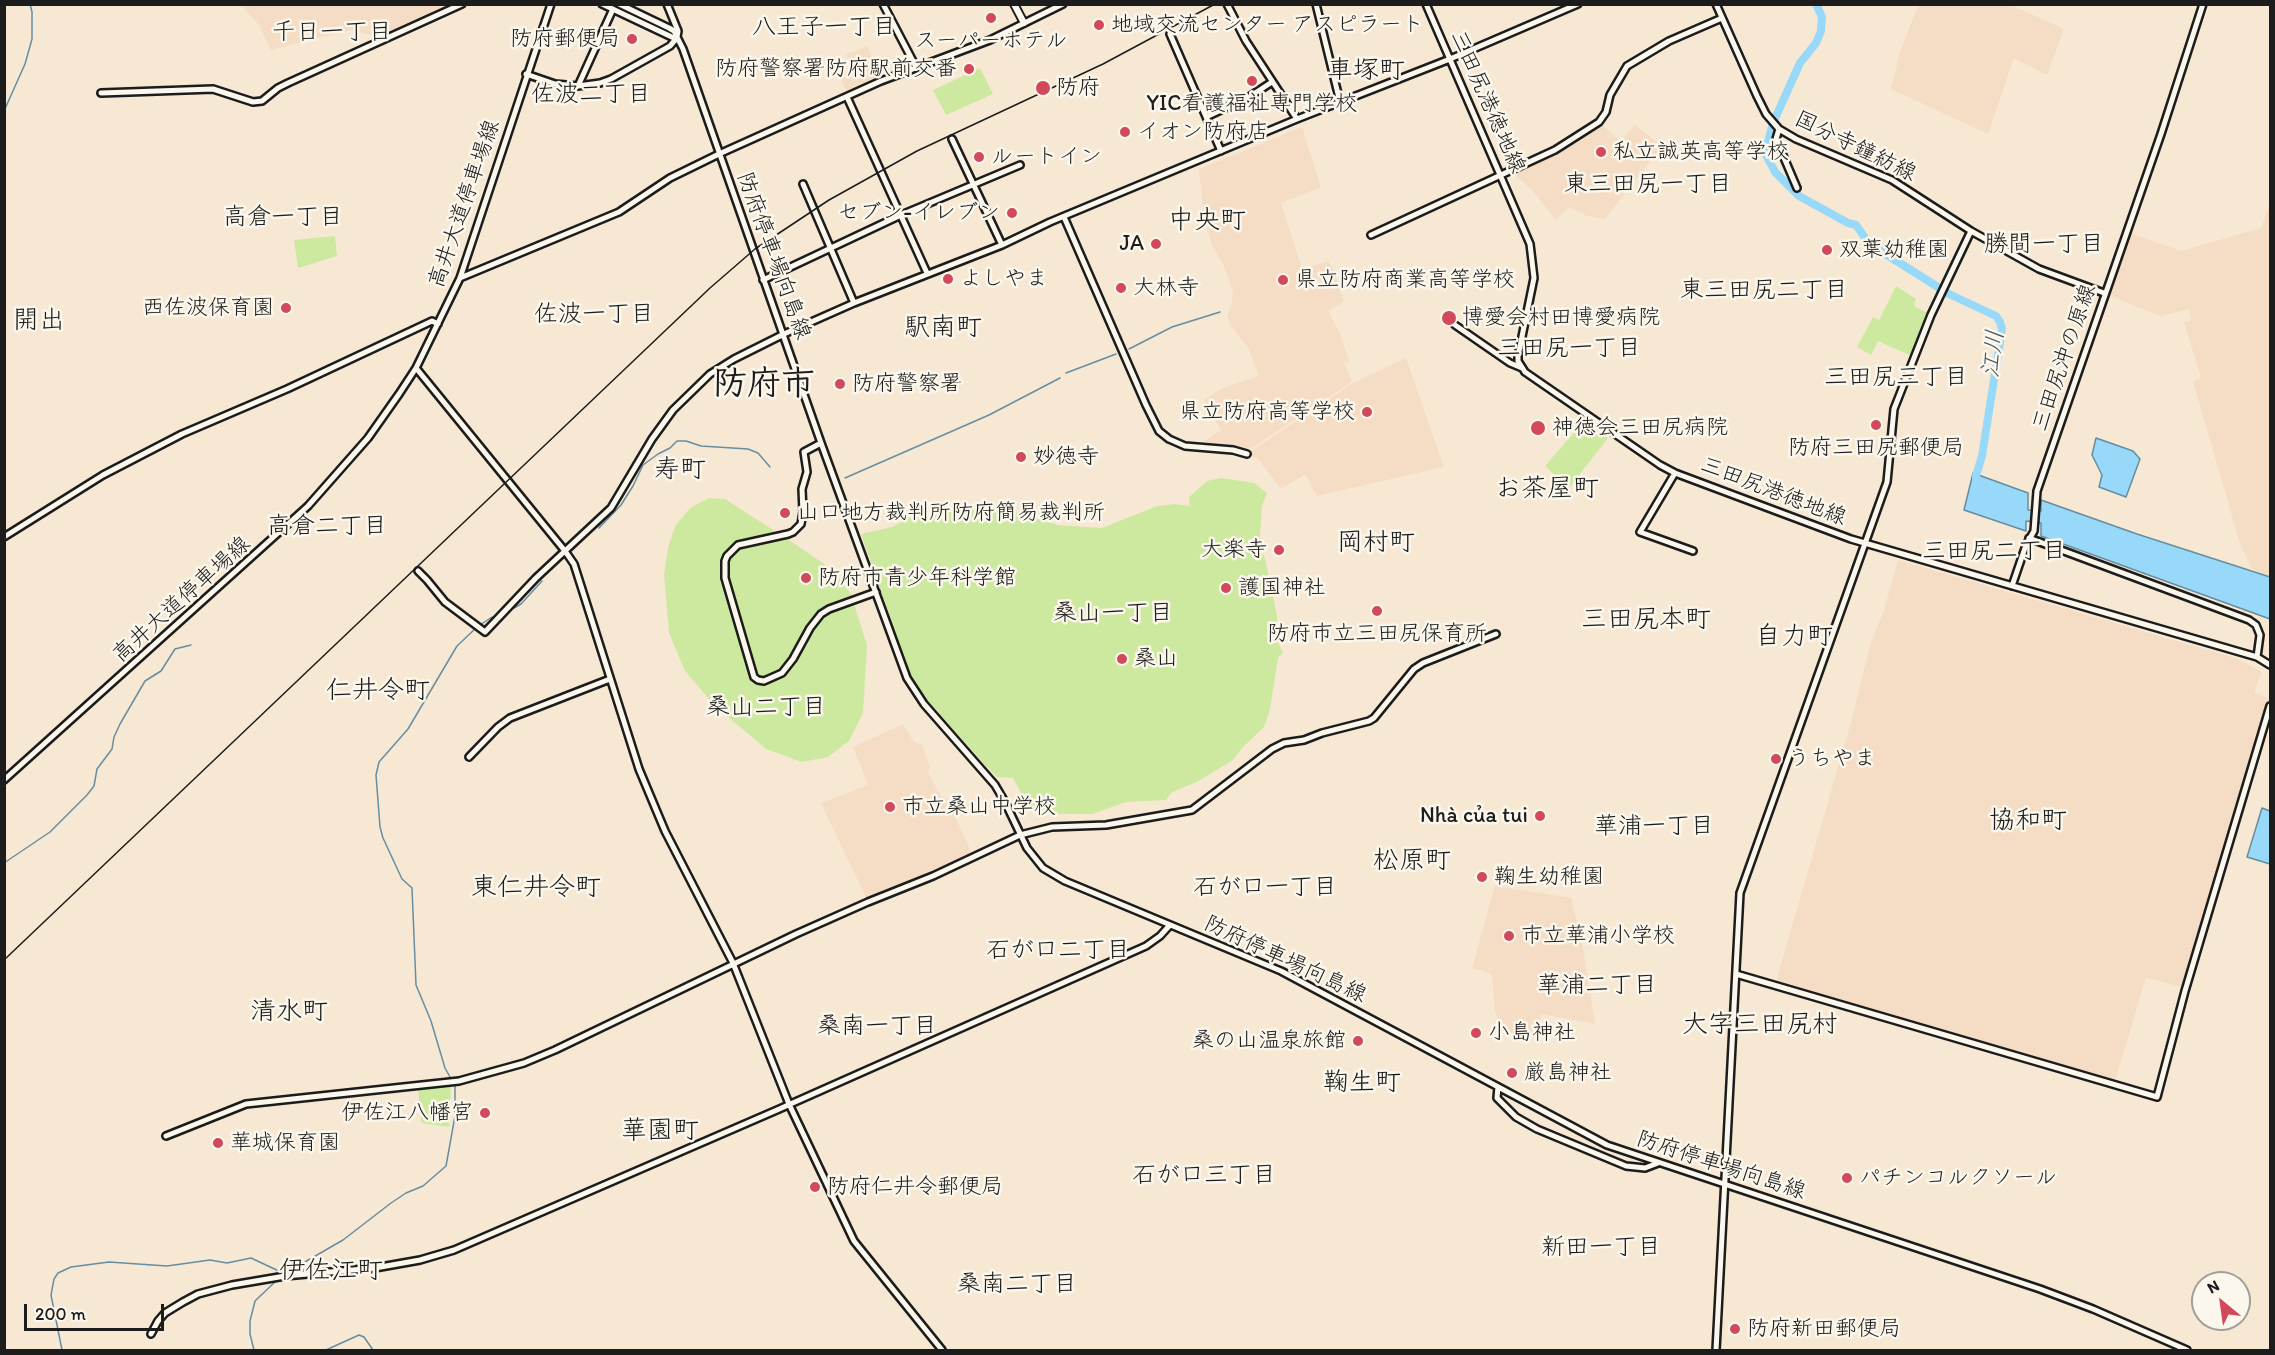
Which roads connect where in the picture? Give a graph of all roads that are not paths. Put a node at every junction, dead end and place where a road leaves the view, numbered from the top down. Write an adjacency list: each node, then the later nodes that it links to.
1 (462, 4): 25 (street)
2 (551, 4): 22 (street, 高井大道停車場線)
3 (602, 4): 15 (street)
4 (619, 4): 19 (street)
5 (667, 4): 19 (street)
6 (883, 4): 21 (street)
7 (1014, 4): 17 (main road)
8 (1063, 4): 17 (street)
9 (1227, 4): 23 (street)
10 (1316, 4): 27 (street)
11 (1426, 4): 20 (street, 三田尻港徳地線)
12 (1578, 4): 20 (street)
13 (1716, 4): 16 (street, 国分寺鐘紡線)
14 (2203, 4): 48 (street, 三田尻沖の原線)
15 (613, 9): 19 (street); 24 (street)
16 (1722, 18): 30 (street, 国分寺鐘紡線); 35 (street)
17 (1023, 23): 21 (street, 防府停車場向島線)
18 (1170, 34): 28 (street)
19 (676, 39): 24 (street); 33 (street)
20 (1450, 59): 27 (street); 35 (street, 三田尻港徳地線)
21 (916, 68): 26 (street, 防府停車場向島線)
22 (526, 74): 24 (street); 46 (street, 高井大道停車場線)
23 (1272, 82): 28 (street); 29 (street)
24 (578, 86)
25 (101, 93)
26 (847, 97): 33 (street, 防府停車場向島線); 39 (street)
27 (1340, 102): 29 (street)
28 (1206, 117): 32 (street)
29 (1297, 119): 32 (street)
30 (1779, 129): 38 (street); 41 (street, 国分寺鐘紡線)
31 (952, 139): 36 (street)
32 (1221, 151): 40 (street)
33 (719, 154): 46 (street); 47 (street, 防府停車場向島線)
34 (1020, 165): 36 (street)
35 (1501, 176): 42 (street); 54 (street, 三田尻港徳地線)
36 (974, 183): 39 (street); 43 (street)
37 (803, 184): 44 (street)
38 (1797, 189)
39 (901, 215): 44 (street); 45 (street)
40 (1064, 217): 43 (street); 56 (street)
41 (1971, 231): 48 (street, 国分寺鐘紡線); 60 (street)
42 (1371, 235)
43 (1002, 245): 45 (street)
44 (830, 248): 47 (street); 49 (street)
45 (927, 273): 49 (street)
46 (459, 278): 50 (street, 高井大道停車場線)
47 (764, 280): 52 (street, 防府停車場向島線)
48 (2104, 293): 59 (street, 三田尻沖の原線)
49 (854, 303): 52 (street)
50 (438, 324): 53 (street, 高井大道停車場線); 58 (street)
51 (1455, 325): 54 (street)
52 (783, 334): 55 (street, 防府停車場向島線); 61 (street)
53 (416, 368): 61 (street); 72 (street, 高井大道停車場線)
54 (1522, 368): 57 (street, 三田尻港徳地線)
55 (821, 443): 65 (street, 防府停車場向島線); 65 (street)
56 (1247, 454)
57 (1675, 473): 60 (street, 三田尻港徳地線); 62 (street)
58 (4, 537)
59 (2029, 538): 64 (street, 三田尻沖の原線); 67 (street)
60 (1865, 543): 64 (street, 三田尻港徳地線); 76 (street)
61 (565, 551): 63 (street); 69 (street)
62 (1694, 551)
63 (418, 571)
64 (2012, 586): 67 (street, 三田尻港徳地線)
65 (876, 592): 73 (street, 防府停車場向島線)
66 (1496, 634): 73 (street)
67 (2257, 657): 68 (street, 三田尻港徳地線)
68 (2271, 664)
69 (610, 679): 71 (street); 75 (street)
70 (2271, 705): 76 (street)
71 (469, 758)
72 (4, 780)
73 (1020, 835): 74 (street, 防府停車場向島線); 75 (street)
74 (1170, 925): 77 (street, 防府停車場向島線); 78 (street)
75 (733, 963): 78 (street); 79 (street)
76 (1736, 974): 81 (street)
77 (1498, 1088): 80 (street, 防府停車場向島線); 80 (street)
78 (789, 1104): 82 (street); 83 (street)
79 (166, 1136)
80 (1658, 1162): 81 (street, 防府停車場向島線)
81 (1724, 1185): 84 (street); 85 (street, 防府停車場向島線)
82 (151, 1334)
83 (942, 1350)
84 (1716, 1350)
85 (2187, 1350)

